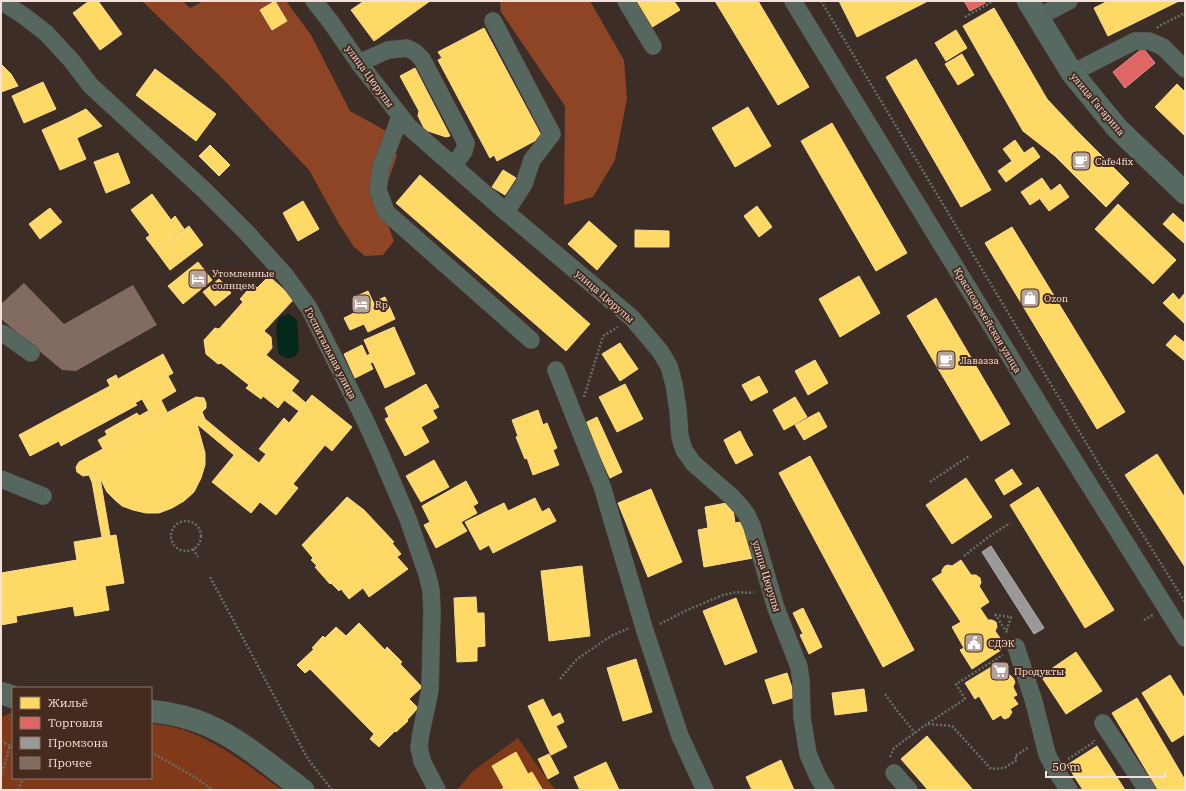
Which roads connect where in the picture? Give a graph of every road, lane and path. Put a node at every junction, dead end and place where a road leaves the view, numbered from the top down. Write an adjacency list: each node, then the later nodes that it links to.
1 (1, 1): 63 (street, Госпитальная улица)
2 (314, 1): 14 (street, улица Цюрупы)
3 (626, 1): 13 (street)
4 (792, 1): 41 (street, Красноармейская улица)
5 (821, 1): 37 (path)
6 (994, 1): 10 (path)
7 (1070, 1): 8 (street)
8 (1033, 9): 16 (main road, улица Гагарина)
9 (1185, 13): 12 (path)
10 (965, 17)
11 (493, 21): 20 (street)
12 (1149, 41): 15 (street); 16 (street)
13 (653, 46)
14 (359, 62): 17 (street, улица Цюрупы); 18 (street)
15 (1185, 68)
16 (1072, 73): 19 (main road, улица Гагарина)
17 (400, 117): 18 (street, улица Цюрупы); 23 (street)
18 (454, 165): 20 (street, улица Цюрупы)
19 (1185, 194)
20 (506, 212): 65 (street, улица Цюрупы)
21 (1, 333): 24 (street)
22 (603, 336): 26 (path)
23 (531, 340)
24 (31, 353)
25 (556, 370): 26 (street)
26 (576, 421): 64 (street)
27 (969, 456): 29 (path)
28 (1, 479): 30 (street)
29 (930, 482)
30 (43, 496)
31 (1010, 523): 33 (path)
32 (193, 549): 32 (path); 34 (path)
33 (964, 556)
34 (198, 557)
35 (210, 577): 62 (path)
36 (1185, 594): 37 (path)
37 (1181, 596): 38 (path)
38 (1185, 602)
39 (995, 614): 40 (path)
40 (1006, 632)
41 (1185, 638)
42 (1010, 651): 48 (path); 50 (street)
43 (1, 694): 45 (main road)
44 (885, 694): 49 (path)
45 (12, 697)
46 (152, 711): 61 (main road)
47 (1103, 723): 68 (street)
48 (927, 724): 49 (path); 50 (path)
49 (915, 733): 56 (path)
50 (1043, 739): 55 (street)
51 (1, 741): 53 (path)
52 (1094, 742): 55 (path)
53 (12, 746): 57 (path)
54 (152, 753): 60 (path)
55 (1054, 768): 67 (street)
56 (894, 773): 66 (street)
57 (1, 776)
58 (23, 779): 59 (path)
59 (18, 790)
60 (213, 790)
61 (303, 790)
62 (332, 790)
63 (437, 790)
64 (705, 790)
65 (826, 790)
66 (909, 790)
67 (1069, 790)
68 (1147, 790)

